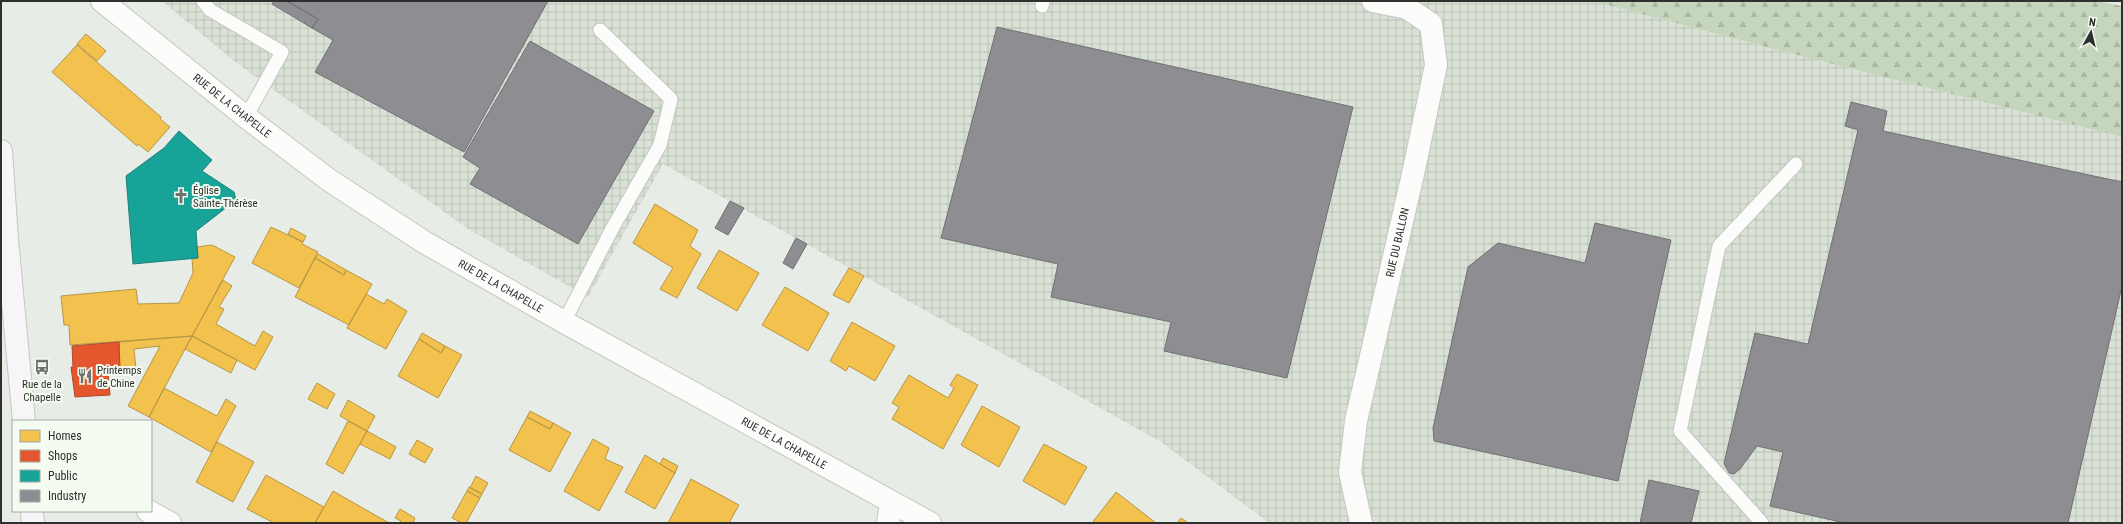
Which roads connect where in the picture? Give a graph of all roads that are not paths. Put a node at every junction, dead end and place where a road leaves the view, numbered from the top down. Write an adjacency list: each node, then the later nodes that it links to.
1 (102, 1): 5 (street, RUE DE LA CHAPELLE)
2 (203, 1): 5 (lane)
3 (1373, 1): 17 (street, RUE DU BALLON)
4 (600, 30): 9 (lane)
5 (246, 117): 9 (street, RUE DE LA CHAPELLE)
6 (1, 151): 8 (street)
7 (1796, 164): 18 (lane)
8 (2, 185): 10 (street)
9 (564, 322): 13 (street, RUE DE LA CHAPELLE)
10 (24, 420)
11 (32, 512): 14 (street)
12 (150, 512): 15 (street)
13 (890, 513): 16 (street, RUE DE LA CHAPELLE)
14 (33, 523)
15 (170, 523)
16 (930, 523)
17 (1361, 523)
18 (1762, 523)

